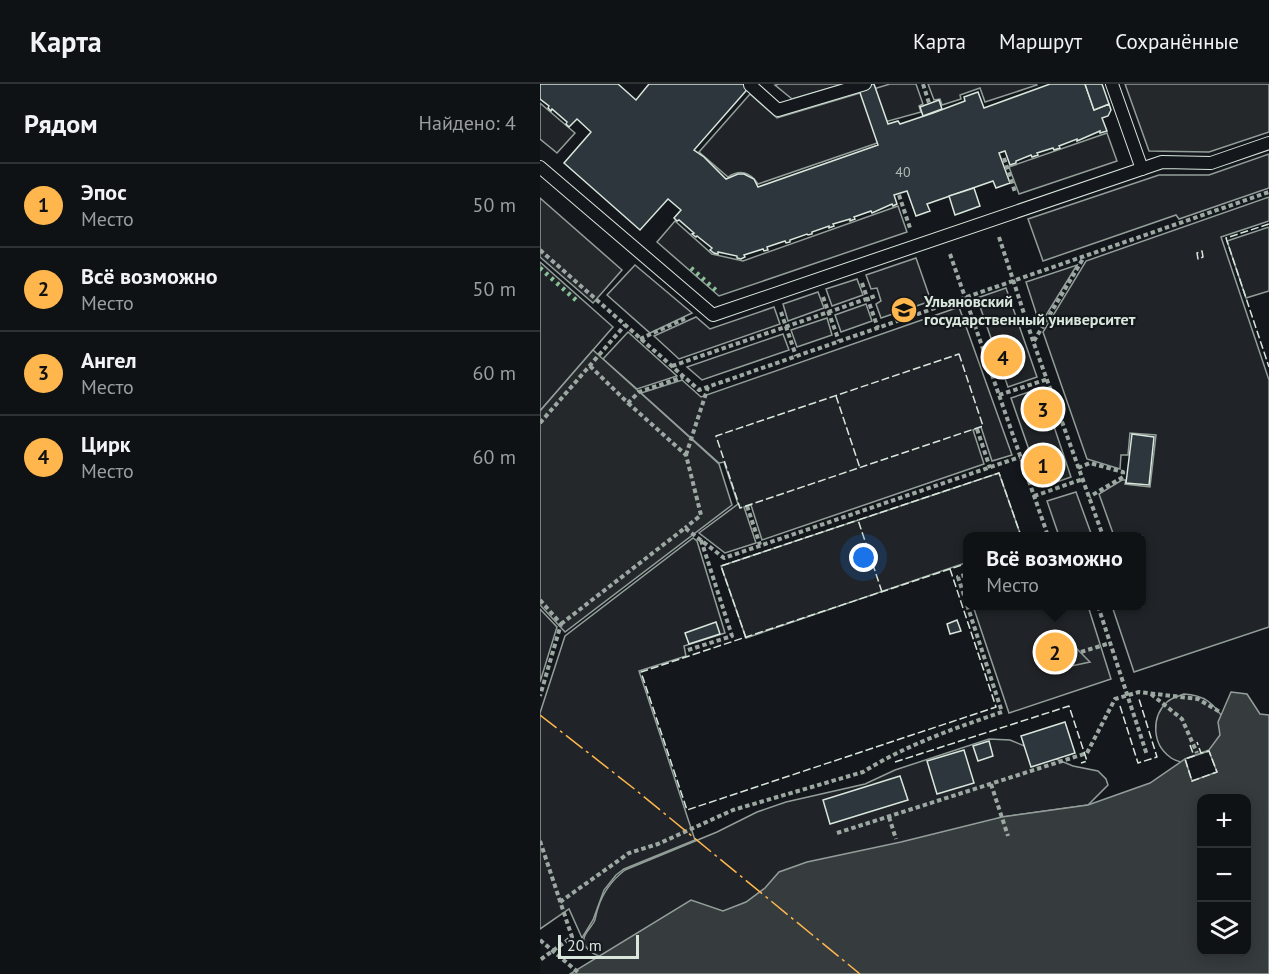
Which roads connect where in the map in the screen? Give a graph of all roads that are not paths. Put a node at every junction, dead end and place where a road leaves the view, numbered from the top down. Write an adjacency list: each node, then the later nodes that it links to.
1 (865, 84): 3 (lane)
2 (1112, 84): 6 (lane)
3 (750, 85)
4 (1269, 143): 6 (lane)
5 (540, 167): 6 (lane)
6 (1142, 169)

